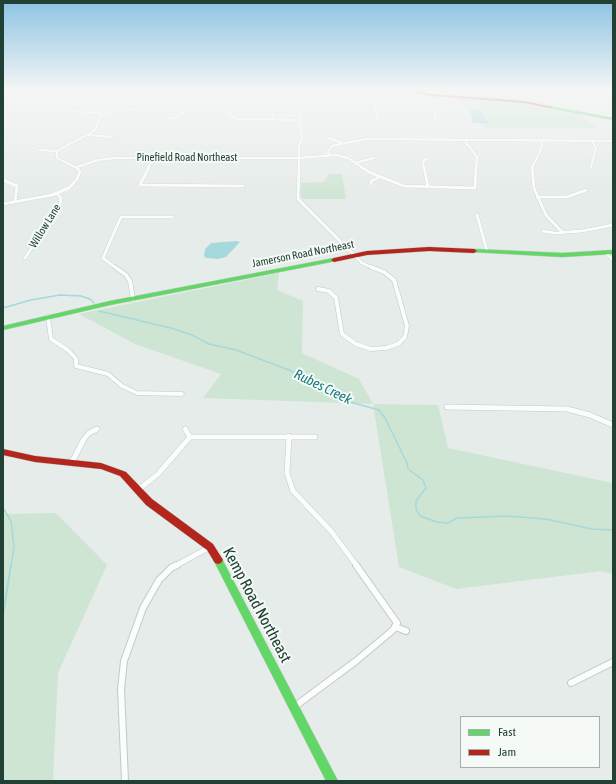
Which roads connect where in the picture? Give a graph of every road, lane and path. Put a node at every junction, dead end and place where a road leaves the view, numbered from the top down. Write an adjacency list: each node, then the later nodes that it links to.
1 (96, 127): 3 (street)
2 (301, 127): 15 (street)
3 (89, 135): 4 (street); 12 (street)
4 (110, 137)
5 (328, 138): 10 (street)
6 (464, 140): 7 (street); 10 (street); 25 (street, Pinefield Road Northeast)
7 (541, 140): 8 (street); 28 (street)
8 (592, 141): 9 (street); 20 (street)
9 (613, 141)
10 (342, 144): 13 (street)
11 (39, 150): 12 (street)
12 (57, 150): 19 (street)
13 (329, 155): 15 (street, Pinefield Road Northeast); 18 (street, Pinefield Road Northeast)
14 (153, 158): 15 (street, Pinefield Road Northeast); 19 (street, Pinefield Road Northeast); 24 (street)
15 (299, 158): 38 (street)
16 (374, 158): 18 (street)
17 (426, 159): 25 (street)
18 (355, 163): 21 (street, Pinefield Road Northeast)
19 (77, 167): 27 (street)
20 (591, 167)
21 (380, 177): 23 (street); 25 (street, Pinefield Road Northeast)
22 (3, 180): 29 (street)
23 (371, 184)
24 (243, 186)
25 (428, 188)
26 (586, 190): 28 (street)
27 (57, 194): 29 (street); 39 (street, Willow Lane)
28 (537, 198): 35 (street)
29 (15, 201): 30 (street)
30 (3, 204)
31 (477, 215): 36 (street)
32 (172, 217): 42 (street)
33 (613, 225): 35 (street)
34 (543, 231): 35 (street)
35 (562, 232)
36 (487, 252): 37 (street, Jamerson Road Northeast); 38 (street, Jamerson Road Northeast)
37 (609, 253): 40 (street)
38 (354, 255): 41 (street); 42 (street, Jamerson Road Northeast)
39 (25, 258)
40 (613, 260)
41 (318, 289)
42 (133, 299): 43 (street, Jamerson Road Northeast)
43 (48, 318): 44 (street, Jamerson Road Northeast); 45 (street)
44 (3, 328)
45 (182, 394)
46 (447, 407): 47 (street)
47 (613, 425)
48 (97, 429): 54 (street)
49 (185, 429): 52 (street)
50 (289, 436): 51 (street); 52 (street); 57 (street)
51 (315, 436)
52 (190, 437): 55 (street)
53 (3, 452): 54 (street, Kemp Road Northeast)
54 (72, 462): 55 (street, Kemp Road Northeast)
55 (138, 490): 56 (street, Kemp Road Northeast)
56 (210, 547): 61 (street, Kemp Road Northeast); 62 (street)
57 (396, 627): 58 (street); 61 (street)
58 (406, 631)
59 (613, 662): 60 (street)
60 (571, 683)
61 (294, 707): 63 (street, Kemp Road Northeast)
62 (125, 781)
63 (332, 781)

